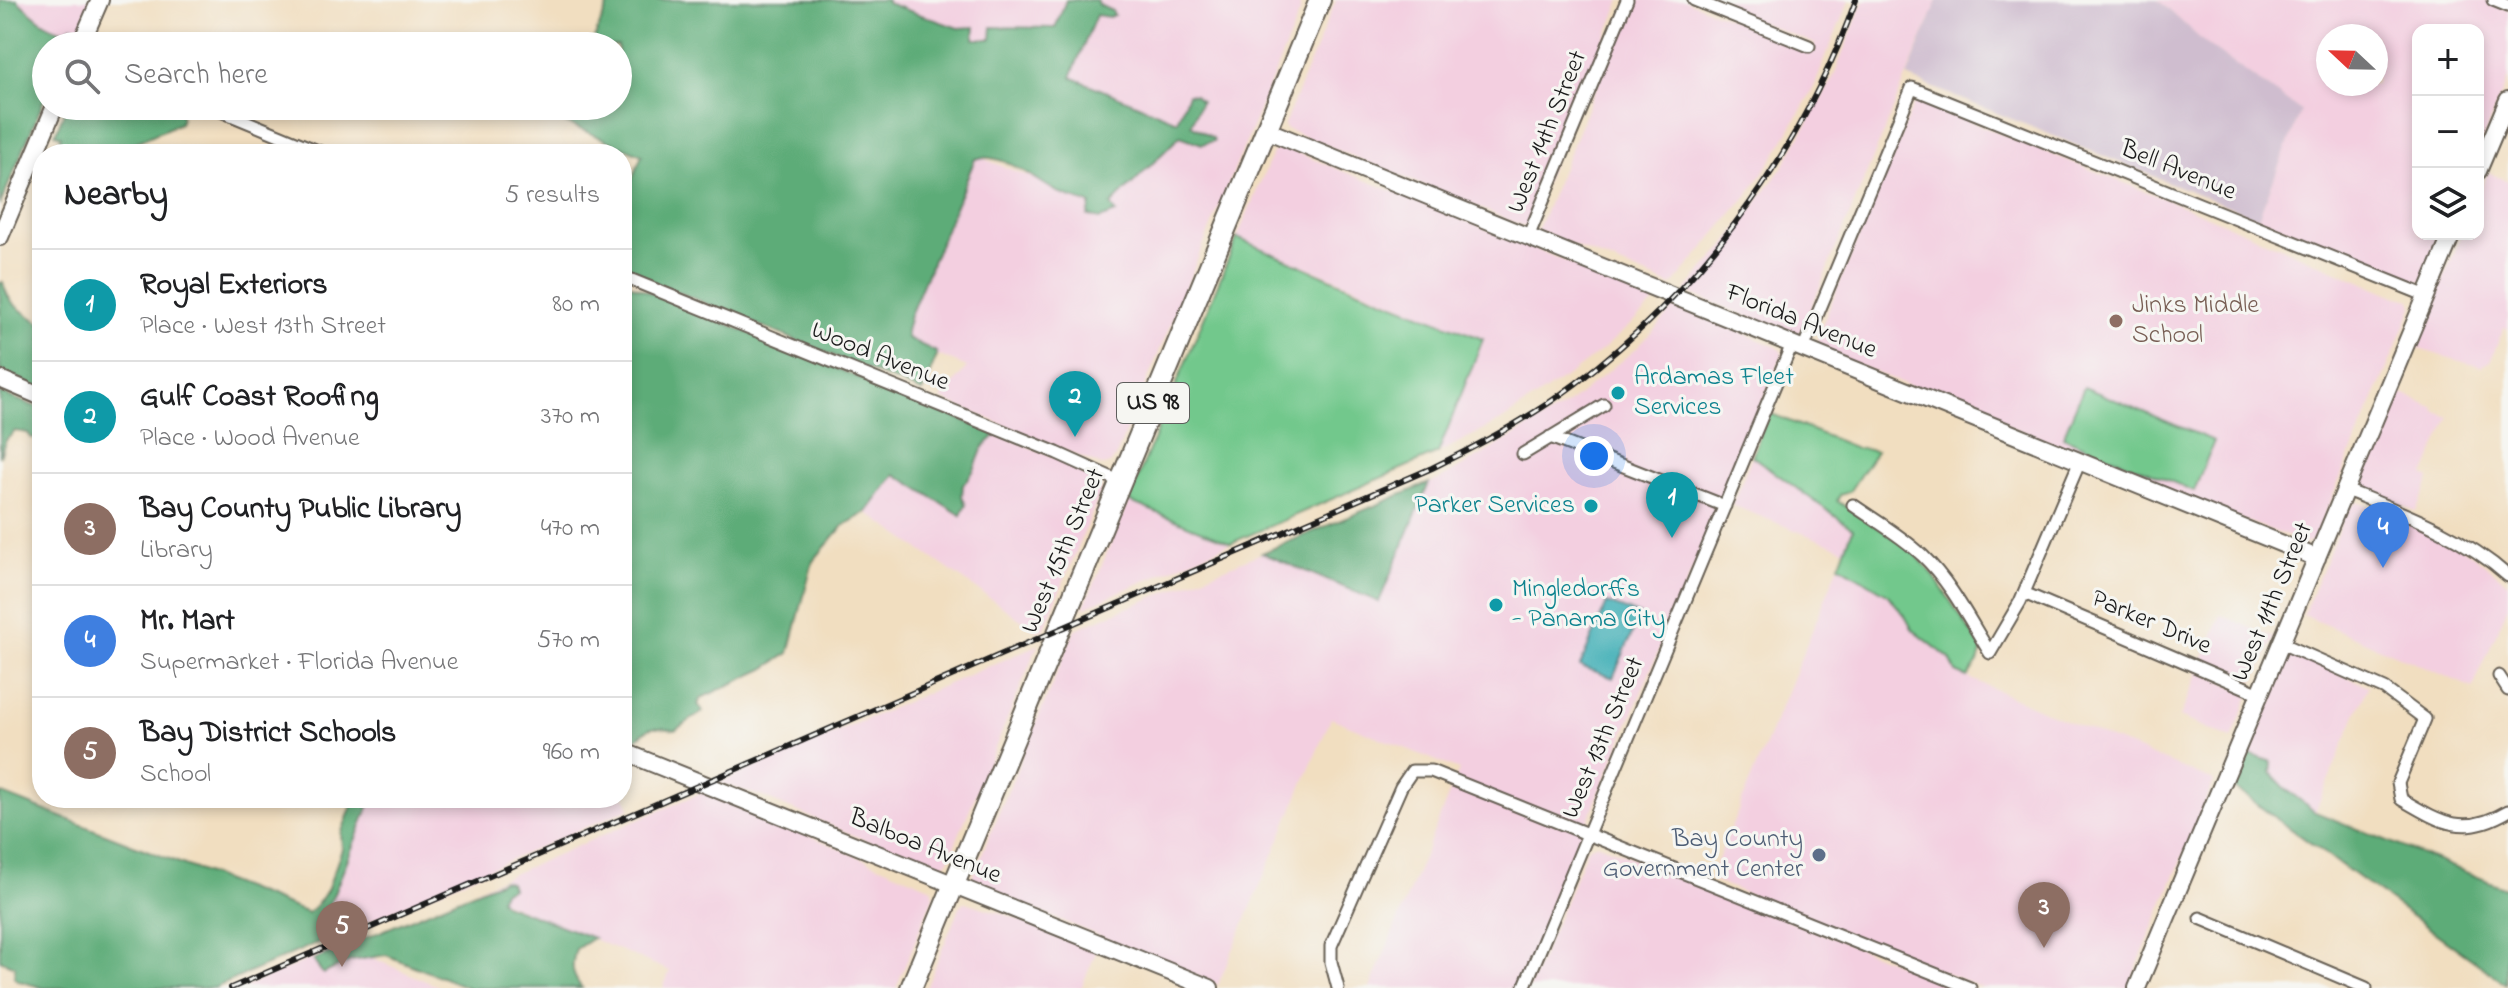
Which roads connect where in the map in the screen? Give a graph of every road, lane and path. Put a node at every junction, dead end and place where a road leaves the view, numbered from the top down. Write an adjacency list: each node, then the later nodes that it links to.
1 (100, 0): 7 (street)
2 (1627, 0): 19 (street, West 14th Street)
3 (1694, 0): 8 (street)
4 (2493, 0): 6 (street)
5 (1317, 1): 13 (highway, West 15th Street / US 98)
6 (2508, 6)
7 (86, 32)
8 (1809, 46)
9 (1912, 88): 22 (street, Bell Avenue); 23 (street, West 13th Street)
10 (2508, 100): 17 (street)
11 (49, 120): 14 (street)
12 (243, 120): 15 (street)
13 (1266, 130): 19 (street, Florida Avenue); 30 (highway, West 15th Street / US 98)
14 (39, 144)
15 (301, 144)
16 (32, 161): 18 (street)
17 (2479, 168)
18 (0, 237)
19 (1528, 237): 23 (street, Florida Avenue)
20 (2450, 240): 22 (street, West 11th Street)
21 (632, 280): 30 (street, Wood Avenue)
22 (2427, 296): 31 (street, West 11th Street)
23 (1798, 347): 29 (street, Florida Avenue); 33 (street, West 13th Street)
24 (0, 379): 25 (street)
25 (32, 393)
26 (1604, 405): 27 (street)
27 (1550, 437): 28 (street); 33 (street)
28 (1523, 454)
29 (2080, 461): 34 (street, Florida Avenue); 36 (street)
30 (1121, 482): 44 (highway, West 15th Street / US 98)
31 (2346, 490): 34 (street, West 11th Street); 35 (street)
32 (1853, 505): 36 (street)
33 (1725, 506): 43 (street, West 13th Street)
34 (2317, 558): 37 (street, West 11th Street)
35 (2508, 576)
36 (2024, 593): 40 (street, Parker Drive)
37 (2281, 643): 40 (street, West 11th Street); 42 (street)
38 (2499, 676): 39 (street)
39 (2508, 690)
40 (2260, 694): 46 (street, West 11th Street)
41 (632, 755): 44 (street, Balboa Avenue)
42 (2508, 811)
43 (1588, 835): 49 (street); 50 (street, West 13th Street); 51 (street)
44 (953, 886): 47 (highway, West 15th Street / US 98); 48 (street, Balboa Avenue)
45 (2200, 918): 52 (street)
46 (2140, 987)
47 (911, 988)
48 (1210, 988)
49 (1338, 988)
50 (1524, 988)
51 (1970, 988)
52 (2366, 988)

